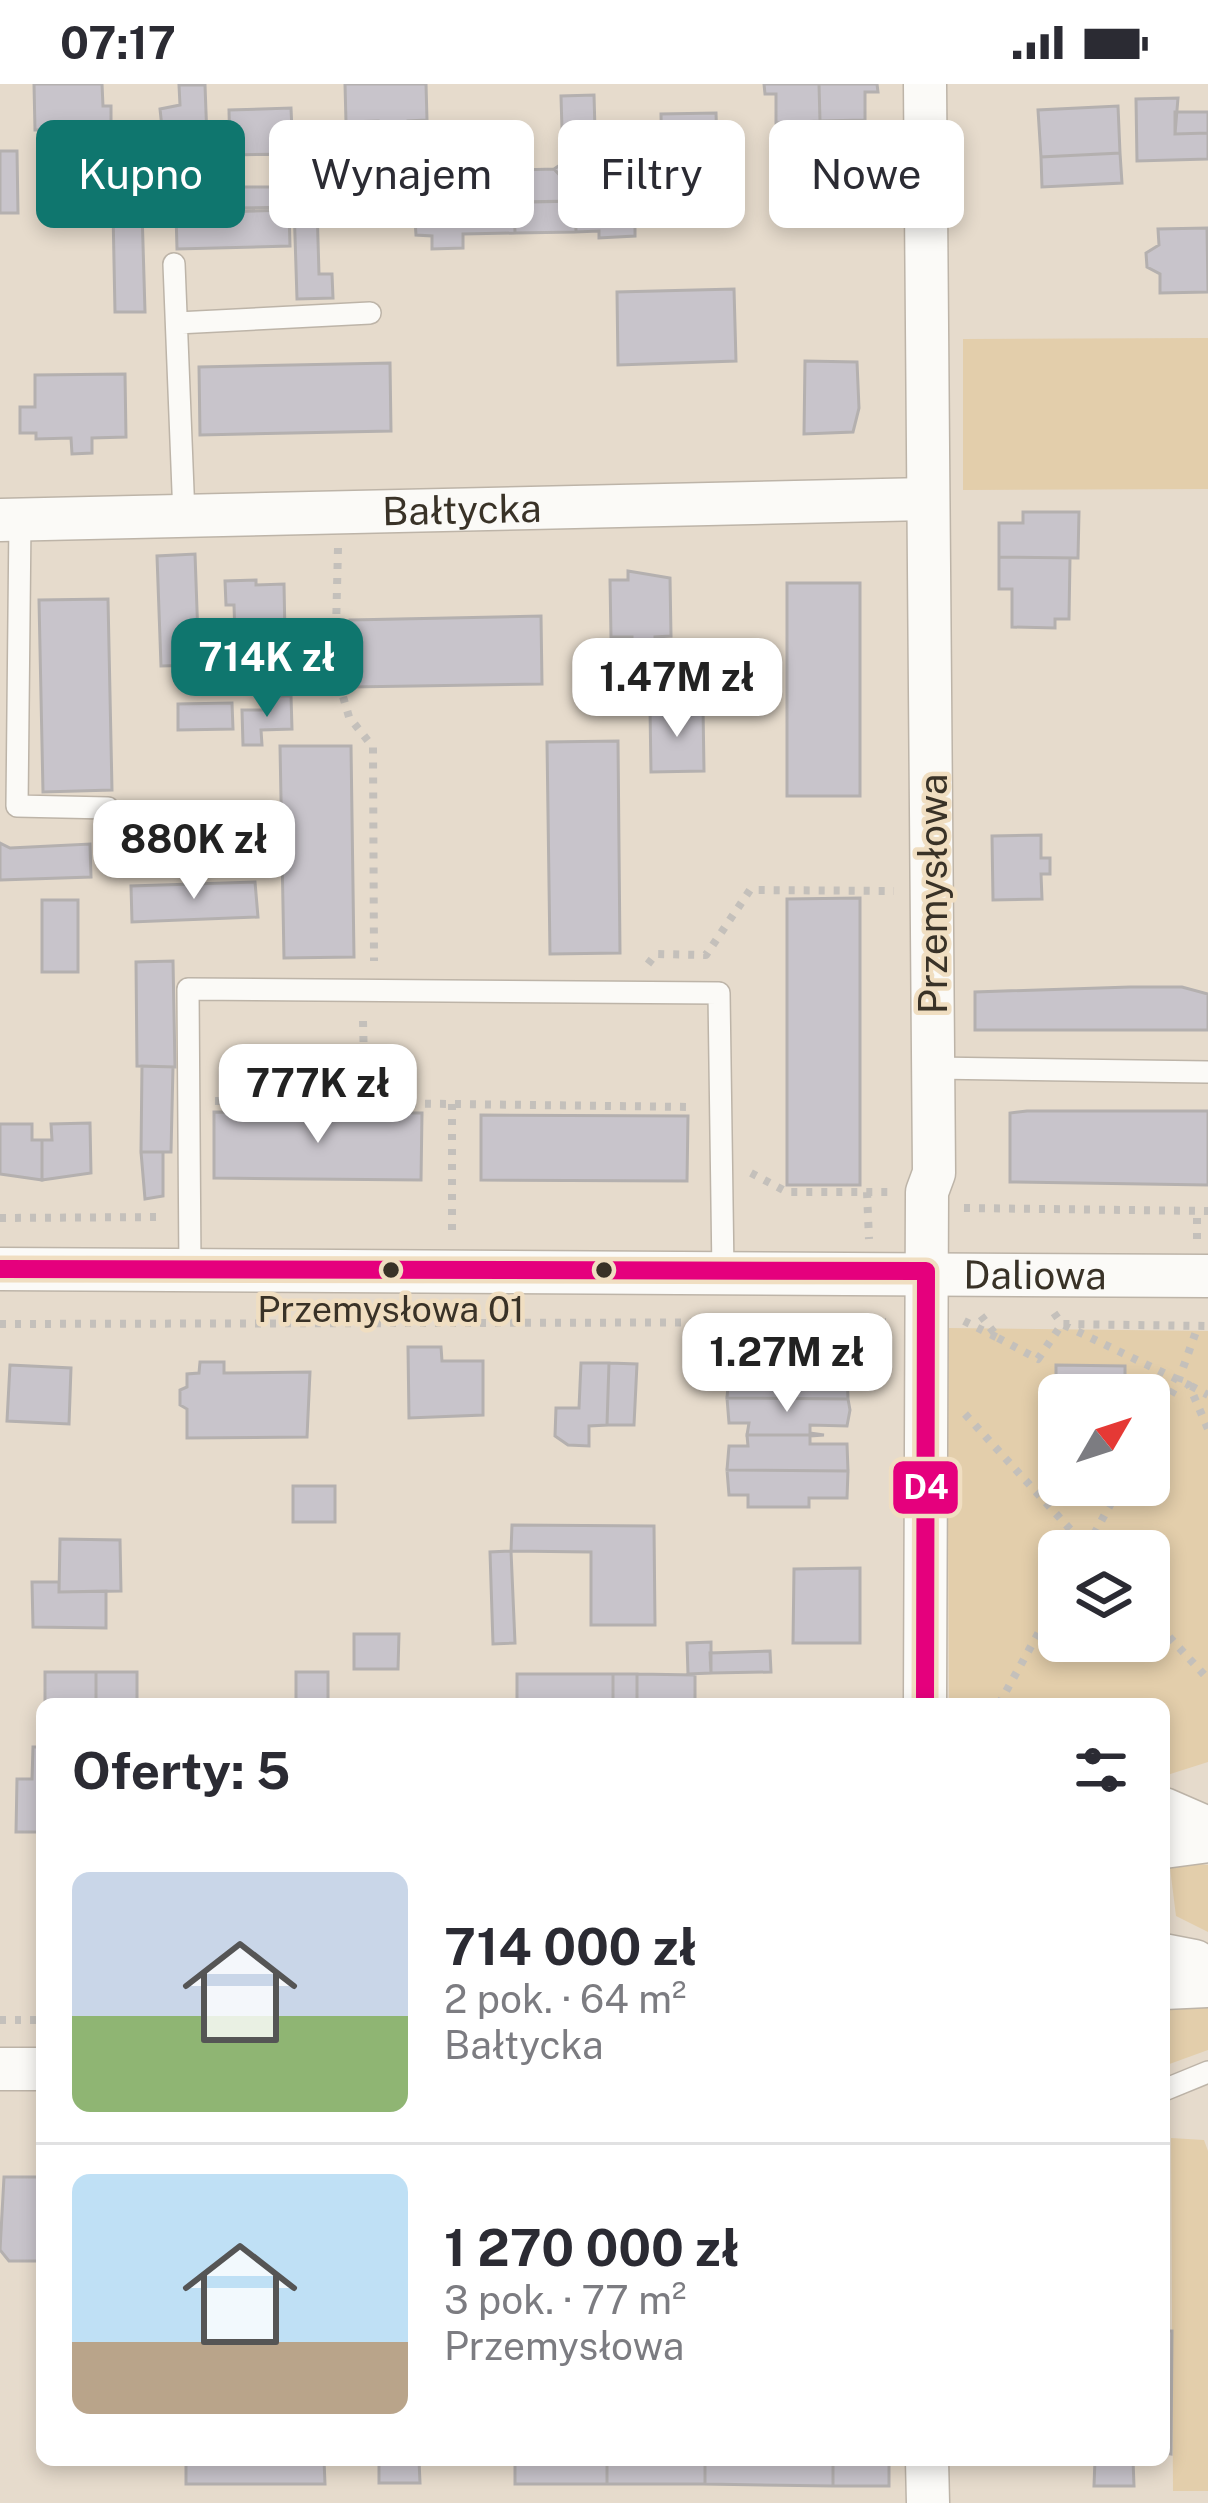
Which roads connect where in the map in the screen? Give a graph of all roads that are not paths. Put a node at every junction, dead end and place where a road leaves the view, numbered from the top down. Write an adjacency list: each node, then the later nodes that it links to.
1 (926, 84): 5 (street, Przemysłowa)
2 (174, 264): 4 (lane)
3 (370, 313): 4 (lane)
4 (177, 323): 6 (lane)
5 (926, 499): 6 (street, Bałtycka); 9 (street, Przemysłowa)
6 (184, 516): 7 (street, Bałtycka)
7 (10, 520): 8 (lane)
8 (108, 808)
9 (933, 1068): 10 (lane); 13 (street, Przemysłowa)
10 (1208, 1072)
11 (0, 1269): 12 (street, Daliowa)
12 (190, 1269): 14 (street, Daliowa); 14 (lane)
13 (926, 1271): 14 (street, Daliowa); 15 (street, Daliowa); 16 (street, Przemysłowa)
14 (723, 1272)
15 (1208, 1276)
16 (925, 1698)
17 (1170, 1812): 18 (street)
18 (1208, 1828)
19 (1208, 1841): 20 (street)
20 (1170, 1845)
21 (1170, 1956): 22 (street)
22 (1208, 1972)
23 (1208, 1986): 24 (street)
24 (1170, 1988)
25 (0, 2069): 26 (street)
26 (36, 2069)
27 (1208, 2072): 28 (lane)
28 (1170, 2088)
29 (927, 2466): 30 (street)
30 (928, 2503)

